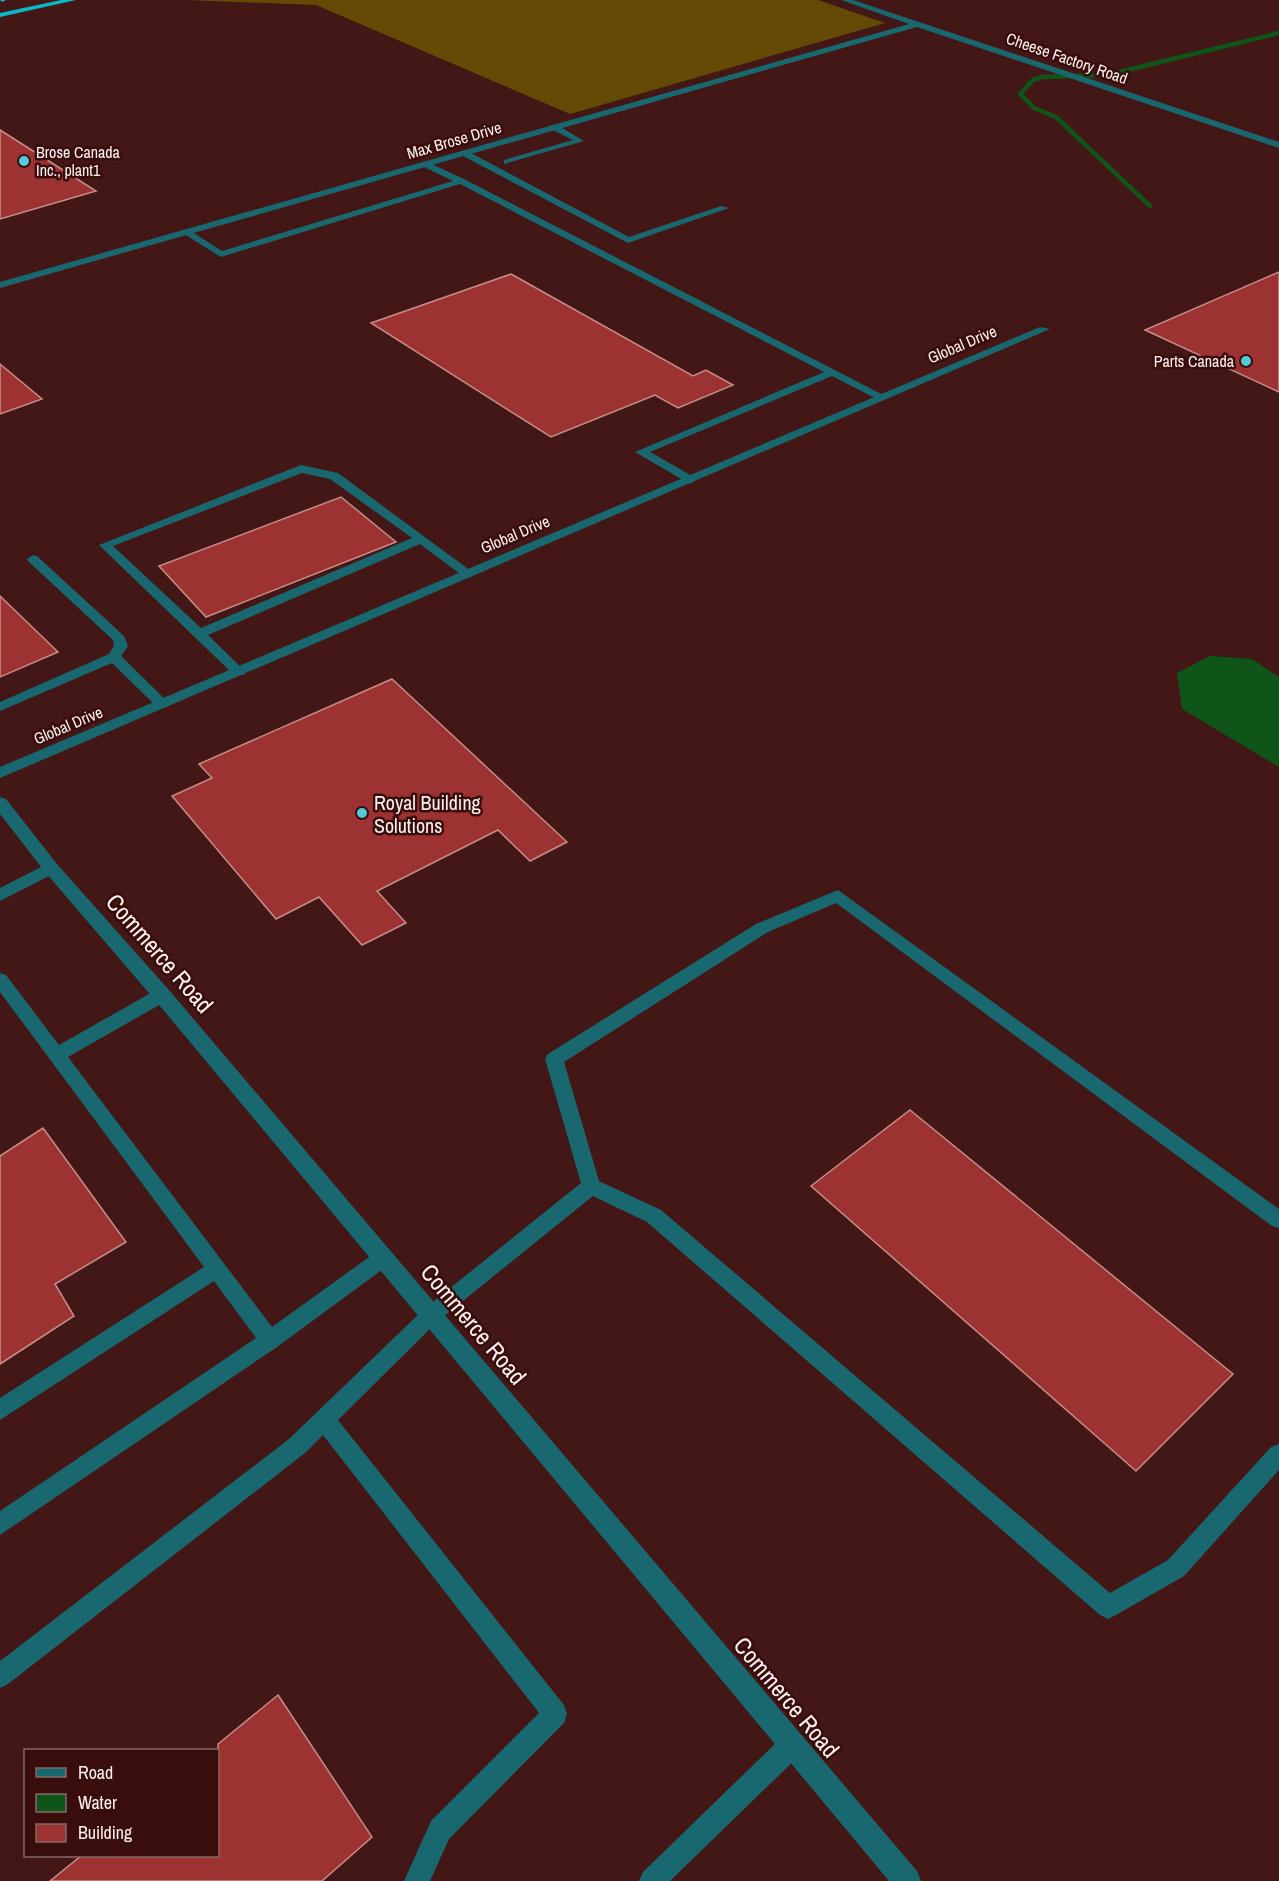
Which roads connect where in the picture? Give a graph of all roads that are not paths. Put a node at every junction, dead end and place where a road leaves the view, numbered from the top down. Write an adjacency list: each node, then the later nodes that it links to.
1 (72, 0): 3 (highway)
2 (846, 0): 4 (street, Cheese Factory Road)
3 (0, 15)
4 (917, 24): 5 (street, Max Brose Drive); 6 (street, Cheese Factory Road)
5 (554, 127): 7 (street, Max Brose Drive); 8 (lane)
6 (1279, 145)
7 (464, 153): 9 (street, Max Brose Drive); 11 (lane)
8 (507, 162)
9 (425, 164): 10 (lane); 12 (street, Max Brose Drive)
10 (461, 181): 12 (lane); 15 (lane)
11 (724, 208)
12 (186, 232): 13 (street, Max Brose Drive)
13 (0, 285)
14 (1044, 329): 16 (street, Global Drive)
15 (833, 372): 16 (lane); 17 (lane)
16 (883, 398): 17 (street, Global Drive)
17 (690, 480): 20 (street, Global Drive)
18 (421, 539): 20 (lane); 21 (lane); 21 (lane)
19 (33, 559): 22 (lane)
20 (469, 574): 23 (street, Global Drive)
21 (199, 634): 23 (lane)
22 (114, 657): 24 (lane); 25 (lane)
23 (239, 672): 24 (street, Global Drive)
24 (162, 704): 26 (street, Global Drive)
25 (0, 707)
26 (0, 773)
27 (0, 803): 28 (street, Commerce Road)
28 (51, 868): 29 (lane); 31 (street, Commerce Road)
29 (0, 895)
30 (0, 979): 32 (lane)
31 (162, 995): 32 (lane); 35 (street, Commerce Road)
32 (57, 1055): 36 (lane)
33 (591, 1186): 34 (lane); 37 (lane); 41 (lane)
34 (1279, 1220)
35 (383, 1258): 37 (street, Commerce Road); 38 (lane)
36 (218, 1268): 38 (lane); 39 (lane)
37 (431, 1315): 40 (lane); 44 (street, Commerce Road)
38 (270, 1340): 42 (lane)
39 (0, 1410)
40 (324, 1419): 43 (lane); 45 (lane)
41 (1279, 1455)
42 (0, 1524)
43 (0, 1676)
44 (792, 1745): 46 (lane); 47 (street, Commerce Road)
45 (417, 1881)
46 (652, 1881)
47 (907, 1881)

